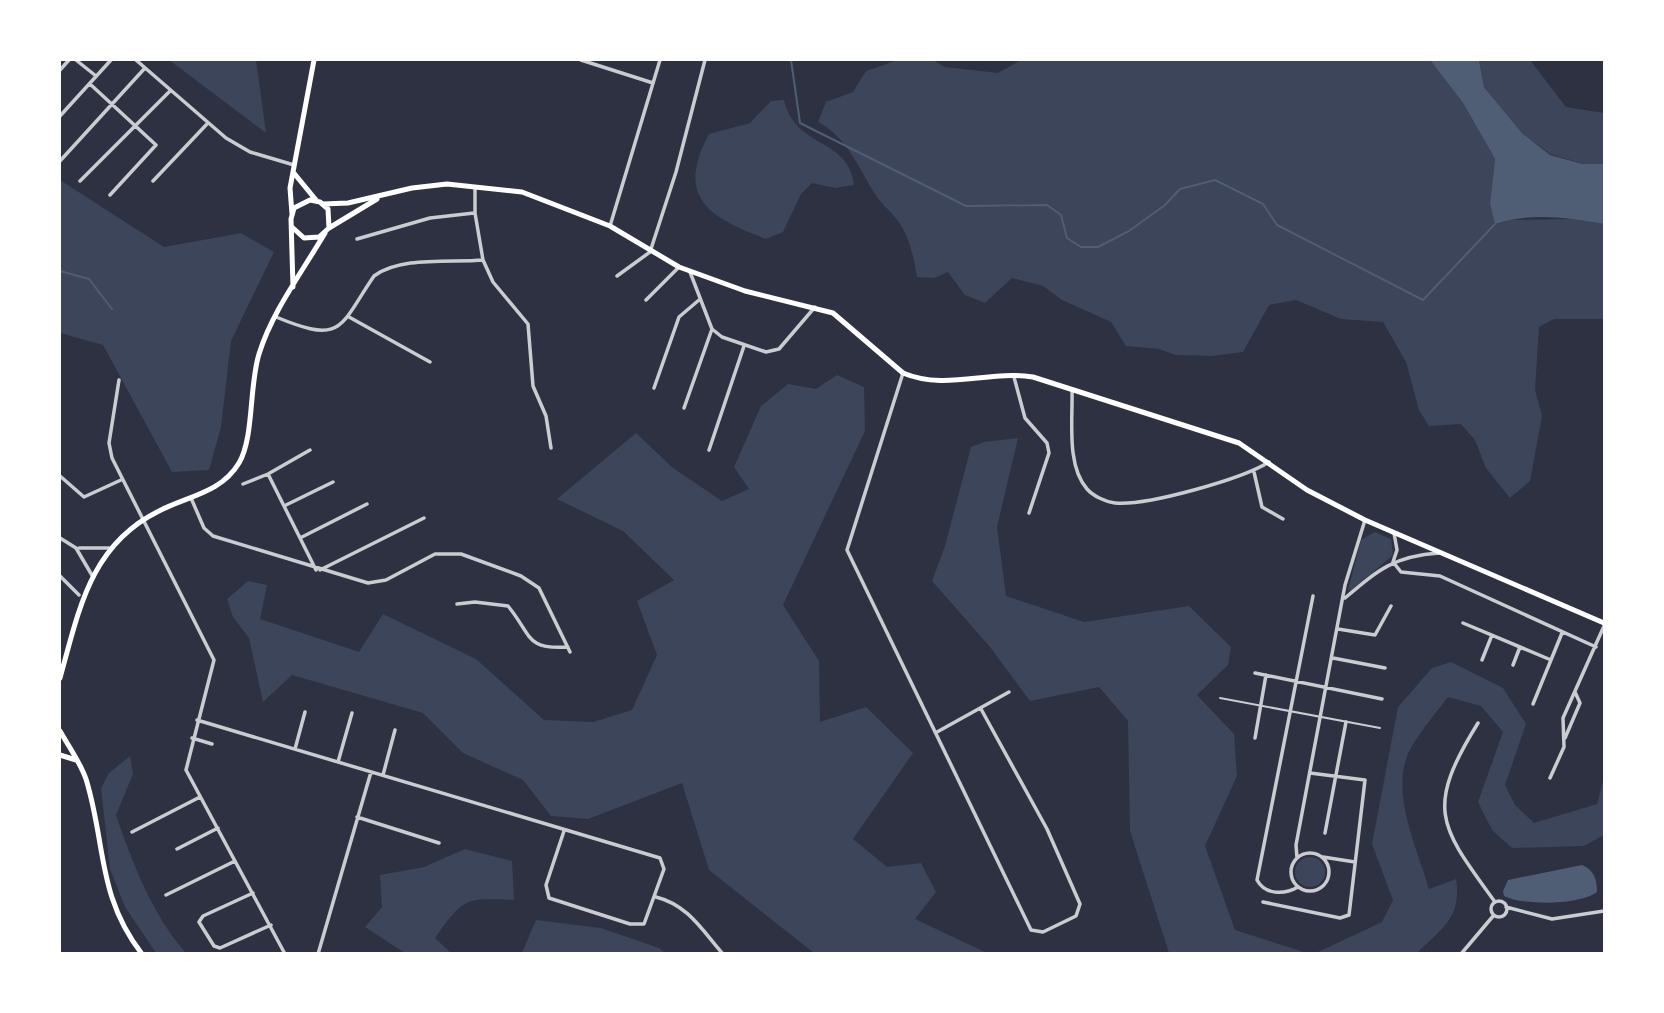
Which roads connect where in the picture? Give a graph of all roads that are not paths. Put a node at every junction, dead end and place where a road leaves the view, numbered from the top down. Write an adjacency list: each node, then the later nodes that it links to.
1 (69, 60): 10 (street)
2 (76, 60): 11 (street)
3 (111, 60): 11 (street)
4 (136, 60): 9 (street)
5 (314, 60): 20 (main road)
6 (581, 60): 12 (street)
7 (660, 60): 12 (street)
8 (705, 61): 34 (street)
9 (145, 68): 14 (street); 15 (street)
10 (60, 70)
11 (96, 76): 13 (street)
12 (653, 83): 30 (street)
13 (90, 84): 15 (street); 16 (street)
14 (170, 90): 17 (street); 18 (street)
15 (113, 104): 18 (street); 19 (street)
16 (60, 116)
17 (207, 124): 20 (street); 22 (street)
18 (136, 125): 21 (street); 24 (street)
19 (60, 161)
20 (294, 168): 26 (main road); 29 (main road)
21 (80, 181)
22 (153, 181)
23 (475, 185): 25 (main road); 28 (street); 30 (main road)
24 (110, 195)
25 (385, 195): 27 (main road); 32 (main road)
26 (316, 200): 27 (main road); 29 (main road)
27 (323, 204): 32 (main road)
28 (475, 213): 33 (street); 35 (street)
29 (292, 214): 31 (main road)
30 (610, 226): 34 (main road)
31 (293, 228): 32 (main road); 39 (main road)
32 (327, 230): 39 (main road)
33 (357, 239)
34 (650, 253): 36 (main road); 38 (street)
35 (483, 260): 44 (street); 54 (street)
36 (679, 267): 37 (main road); 40 (street)
37 (690, 272): 41 (street); 42 (main road)
38 (617, 276)
39 (293, 288): 43 (main road)
40 (646, 300)
41 (699, 300): 45 (street); 51 (street)
42 (815, 306): 46 (street); 48 (main road)
43 (276, 317): 44 (street); 64 (main road)
44 (349, 317): 47 (street)
45 (712, 329): 46 (street); 53 (street)
46 (744, 345): 56 (street)
47 (430, 362)
48 (903, 373): 49 (main road); 120 (street)
49 (1014, 374): 52 (main road); 67 (street)
50 (119, 380): 61 (street)
51 (654, 388)
52 (1072, 390): 57 (main road); 58 (street)
53 (684, 408)
54 (551, 448)
55 (310, 450): 59 (street)
56 (709, 450)
57 (1269, 462): 58 (street); 71 (main road)
58 (1254, 472): 69 (street)
59 (268, 474): 63 (street); 66 (street)
60 (60, 476): 61 (street)
61 (121, 480): 70 (street)
62 (333, 482): 66 (street)
63 (243, 484)
64 (191, 498): 70 (main road); 79 (street)
65 (367, 504): 74 (street)
66 (284, 506): 74 (street)
67 (1030, 513)
68 (424, 518): 79 (street)
69 (1283, 519)
70 (142, 520): 76 (main road); 115 (street)
71 (1365, 520): 72 (main road); 84 (street)
72 (1393, 532): 77 (main road); 78 (street)
73 (60, 538): 75 (street)
74 (300, 538): 79 (street)
75 (76, 548): 76 (street); 81 (street)
76 (109, 548): 81 (main road)
77 (1446, 553): 78 (street); 88 (main road)
78 (1393, 562): 84 (street); 90 (street)
79 (317, 570): 85 (street)
80 (60, 576): 82 (street)
81 (93, 577): 101 (main road)
82 (79, 595)
83 (1312, 596): 102 (street)
84 (1343, 600): 89 (street)
85 (457, 604)
86 (1391, 606): 89 (street)
87 (1463, 623): 91 (street)
88 (1605, 625): 92 (street)
89 (1338, 629): 94 (street)
90 (1562, 633): 92 (street); 96 (street)
91 (1492, 635): 93 (street); 95 (street)
92 (1596, 647): 105 (street)
93 (1520, 648): 96 (street); 97 (street)
94 (1333, 658): 98 (street); 103 (street)
95 (1482, 660)
96 (1551, 660): 108 (street)
97 (1513, 664)
98 (1385, 668)
99 (1255, 673): 100 (street)
100 (1266, 675): 102 (street); 109 (street)
101 (60, 678)
102 (1296, 682): 103 (street); 113 (street)
103 (1327, 689): 107 (street); 114 (street)
104 (1009, 692): 110 (street)
105 (1575, 692): 124 (street); 124 (street)
106 (1220, 698): 109 (lane)
107 (1382, 699)
108 (1533, 704)
109 (1260, 706): 113 (lane); 123 (street)
110 (981, 709): 120 (street); 120 (street)
111 (304, 712): 126 (street)
112 (352, 713): 129 (street)
113 (1290, 713): 114 (lane); 147 (street)
114 (1321, 717): 116 (lane); 131 (street)
115 (197, 720): 122 (street); 126 (street)
116 (1346, 722): 118 (lane); 133 (street)
117 (1478, 723): 152 (street)
118 (1380, 728)
119 (395, 730): 132 (street)
120 (936, 732)
121 (60, 735): 128 (main road)
122 (192, 738): 125 (street); 135 (street)
123 (1255, 738)
124 (1564, 740): 134 (street)
125 (212, 744)
126 (295, 749): 129 (street)
127 (60, 755): 128 (main road)
128 (79, 762): 157 (main road)
129 (338, 762): 130 (street)
130 (371, 772): 132 (street); 136 (street)
131 (1310, 773): 133 (street); 144 (street)
132 (383, 775): 138 (street)
133 (1333, 776): 140 (street); 146 (street)
134 (1550, 778)
135 (200, 797): 137 (street); 139 (street)
136 (357, 817): 141 (street); 159 (street)
137 (218, 828): 142 (street); 145 (street)
138 (564, 831): 150 (street); 150 (street)
139 (132, 832)
140 (1325, 833)
141 (439, 843)
142 (177, 849)
143 (1323, 857): 144 (street); 146 (street); 147 (street)
144 (1297, 858): 147 (street)
145 (235, 860): 148 (street); 149 (street)
146 (1356, 862): 151 (street)
147 (1298, 887)
148 (253, 893): 156 (street); 156 (street)
149 (166, 895)
150 (656, 897): 160 (street)
151 (1263, 902)
152 (1495, 902): 153 (street); 155 (street)
153 (1506, 907): 154 (street); 155 (street)
154 (1605, 911)
155 (1494, 915): 161 (street)
156 (271, 925): 158 (street)
157 (142, 954)
158 (285, 954)
159 (318, 954)
160 (723, 954)
161 (1461, 954)

